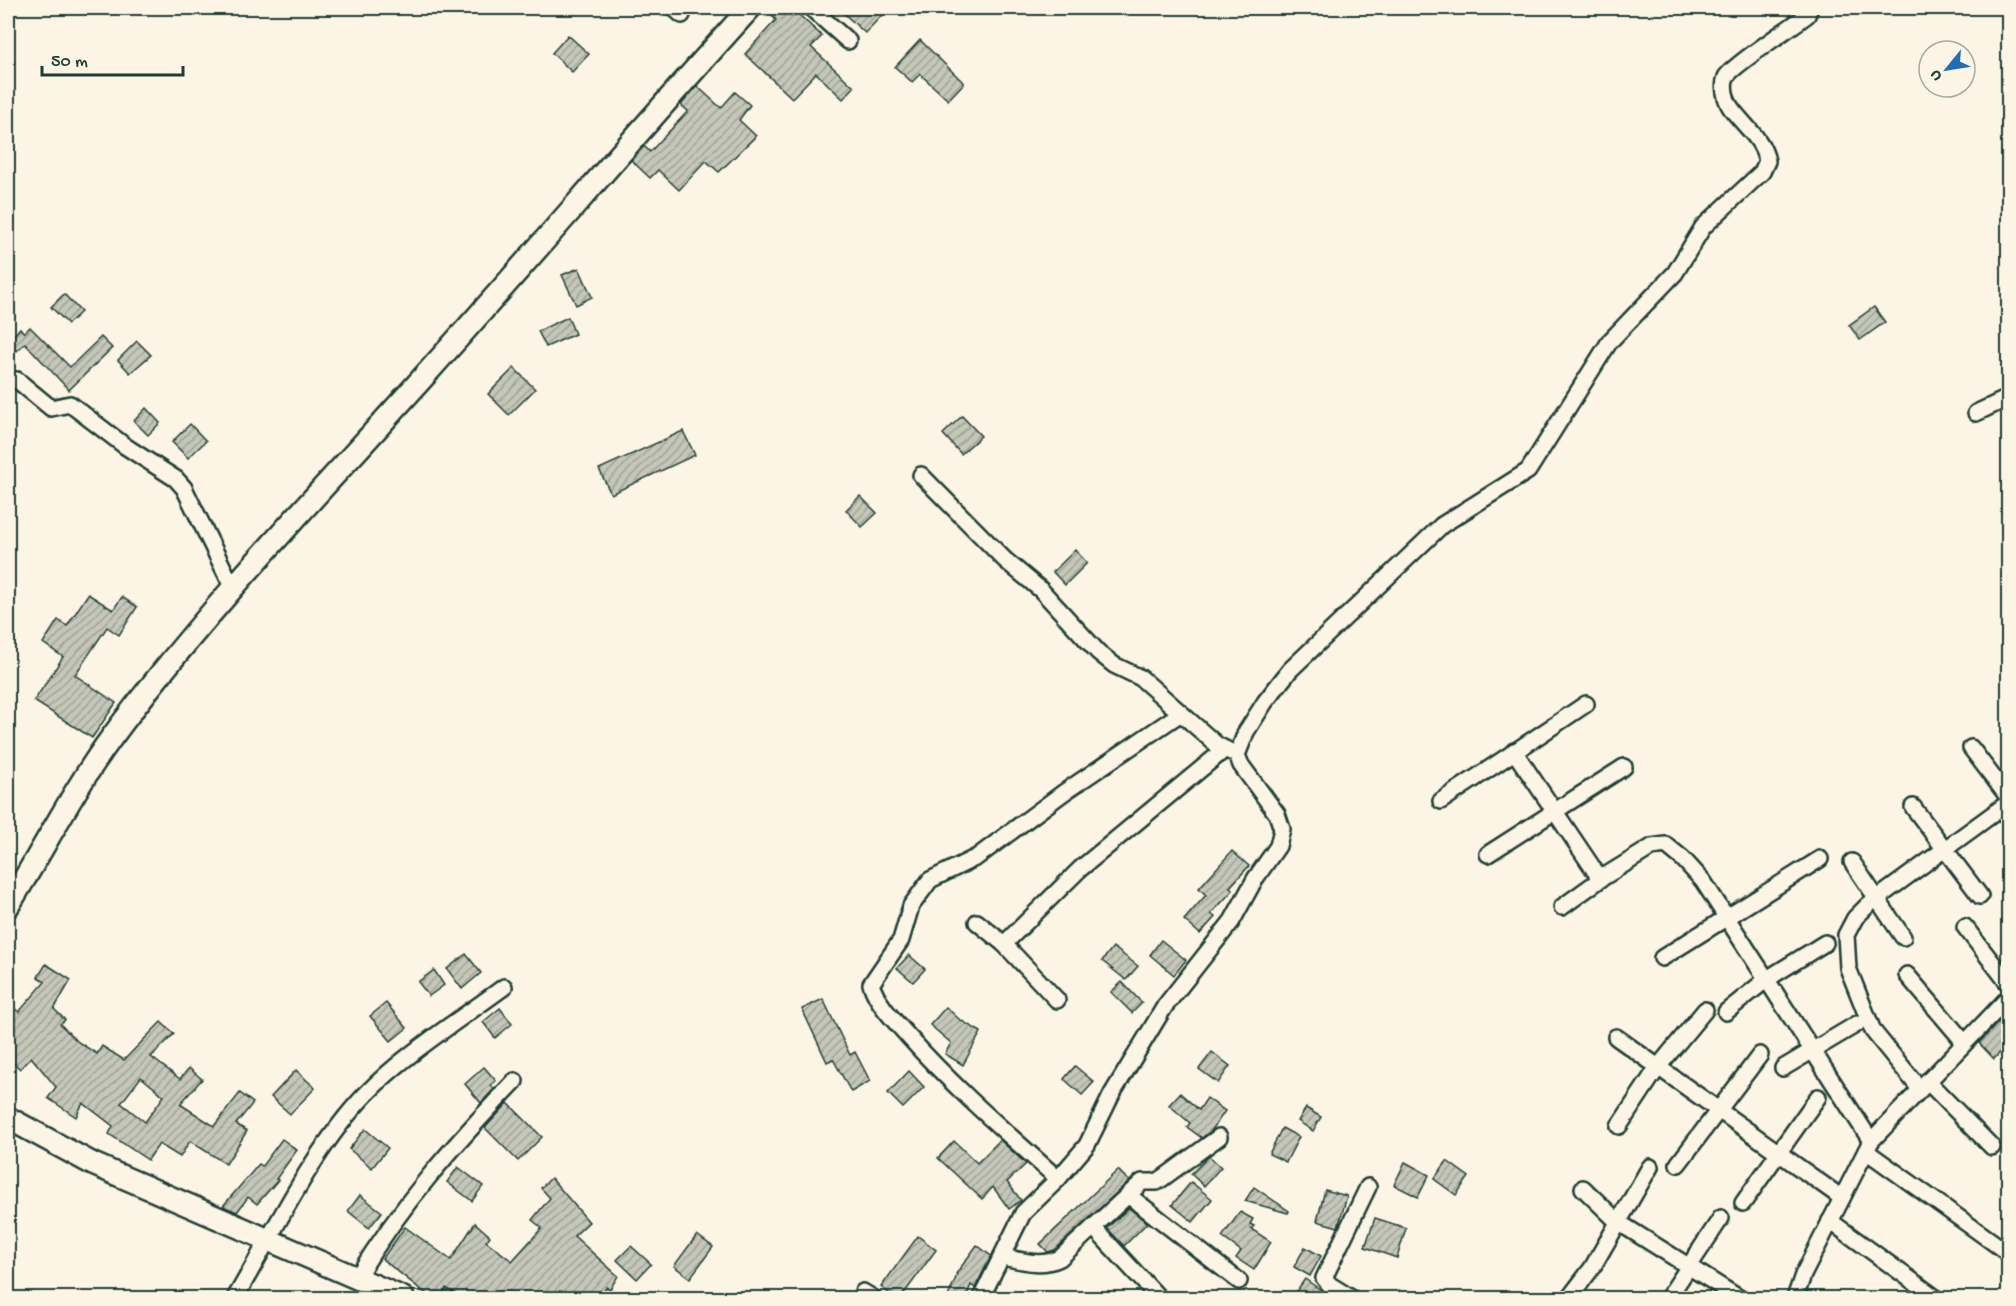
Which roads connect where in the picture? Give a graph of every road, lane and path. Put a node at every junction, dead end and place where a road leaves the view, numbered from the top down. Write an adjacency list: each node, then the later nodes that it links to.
1 (750, 8): 9 (street)
2 (811, 8): 4 (street)
3 (1810, 8): 14 (street)
4 (848, 41)
5 (17, 380): 9 (street)
6 (2008, 398): 7 (street)
7 (1976, 412)
8 (921, 475): 11 (street)
9 (233, 588): 28 (street)
10 (1586, 704): 13 (street)
11 (1181, 713): 14 (street); 64 (street)
12 (1971, 748): 16 (street)
13 (1514, 751): 17 (street); 20 (street)
14 (1231, 753): 35 (street); 64 (street)
15 (1624, 767): 20 (street)
16 (2008, 797)
17 (1441, 801)
18 (2008, 803): 21 (street)
19 (1913, 807): 21 (street)
20 (1554, 811): 22 (street); 25 (street)
21 (1945, 849): 26 (street); 27 (street)
22 (1488, 854)
23 (1820, 859): 30 (street)
24 (1852, 862): 27 (street)
25 (1605, 876): 29 (street); 30 (street)
26 (1980, 896)
27 (1877, 898): 33 (street); 53 (street)
28 (8, 906)
29 (1562, 907)
30 (1726, 917): 36 (street); 38 (street)
31 (977, 922): 35 (street)
32 (1965, 927): 39 (street)
33 (1903, 937)
34 (1825, 943): 38 (street)
35 (1004, 944): 42 (street)
36 (1662, 958)
37 (1908, 975): 47 (street)
38 (1767, 980): 44 (street); 48 (street)
39 (2008, 983)
40 (504, 987): 74 (street)
41 (2008, 998): 47 (street)
42 (1057, 1000)
43 (1705, 1010): 50 (street)
44 (1726, 1012)
45 (1857, 1023): 48 (street)
46 (1616, 1037): 50 (street)
47 (1964, 1042): 53 (street)
48 (1812, 1050): 51 (street); 59 (street)
49 (1760, 1055): 55 (street)
50 (1658, 1067): 55 (street); 57 (street)
51 (1784, 1068)
52 (514, 1081): 78 (street)
53 (1924, 1085): 59 (street); 60 (street)
54 (1818, 1097): 61 (street)
55 (1719, 1110): 61 (street); 62 (street)
56 (8, 1118): 74 (street)
57 (1619, 1126)
58 (1219, 1137): 67 (street)
59 (1869, 1146): 68 (street); 75 (street)
60 (1992, 1147)
61 (1779, 1153): 68 (street); 69 (street)
62 (1678, 1164)
63 (1650, 1167): 72 (street)
64 (1058, 1179): 76 (street)
65 (1368, 1186): 81 (street)
66 (1583, 1188): 72 (street)
67 (1128, 1195): 73 (street); 79 (street)
68 (1842, 1198): 71 (street)
69 (1743, 1203)
70 (1721, 1218): 77 (street)
71 (1830, 1221): 80 (street); 89 (street)
72 (1618, 1222): 77 (street); 86 (street)
73 (1094, 1228): 76 (street); 85 (street)
74 (269, 1241): 78 (street); 82 (street)
75 (2008, 1253)
76 (1003, 1257): 84 (street)
77 (1690, 1266): 87 (street); 88 (street)
78 (356, 1279): 83 (street)
79 (1239, 1281)
80 (1801, 1296)
81 (1349, 1298)
82 (235, 1299)
83 (403, 1299)
84 (981, 1299)
85 (1160, 1299)
86 (1569, 1299)
87 (1668, 1299)
88 (1739, 1299)
89 (1936, 1299)

